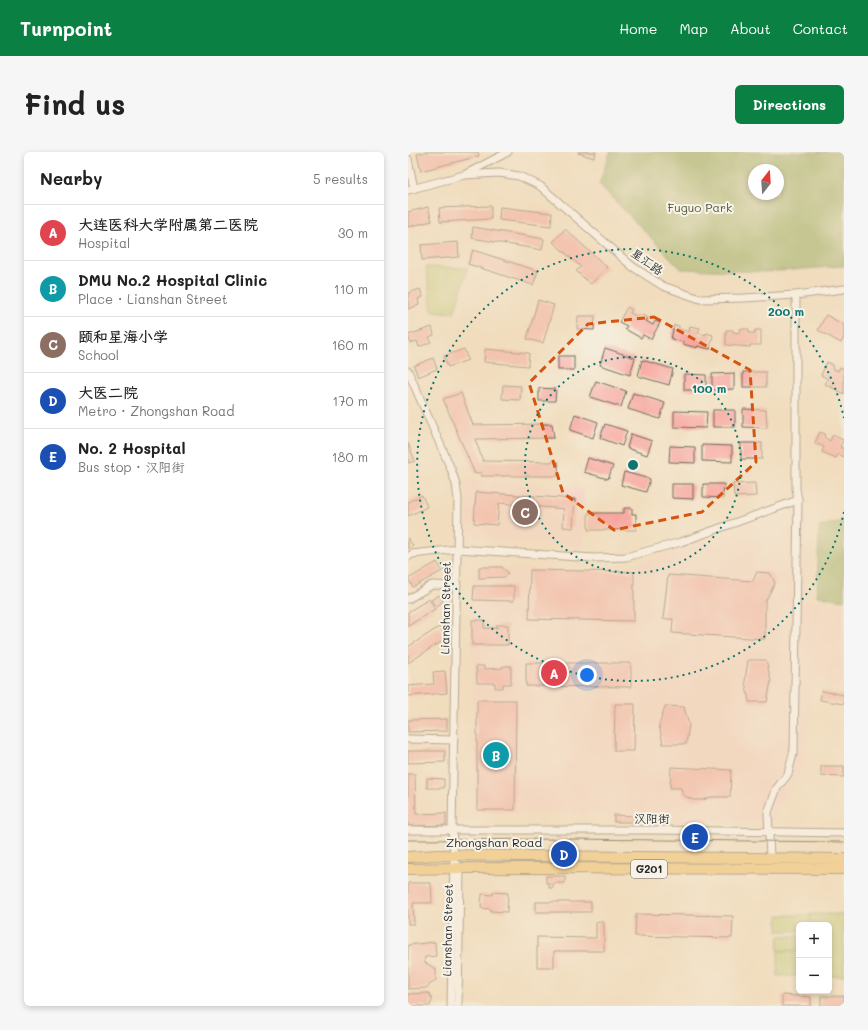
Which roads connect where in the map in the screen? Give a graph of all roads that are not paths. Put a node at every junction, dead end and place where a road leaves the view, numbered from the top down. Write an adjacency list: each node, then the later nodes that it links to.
1 (508, 152): 3 (street)
2 (408, 159): 4 (street)
3 (464, 175): 4 (street); 6 (street, 星汇路)
4 (411, 190)
5 (844, 289): 6 (street, 星汇路)
6 (796, 295): 8 (street)
7 (408, 370): 9 (street, Lianshan Street)
8 (798, 500): 9 (street); 17 (street)
9 (458, 549): 10 (street); 11 (street, Lianshan Street)
10 (408, 557)
11 (457, 586): 12 (street); 14 (street, Lianshan Street)
12 (408, 599)
13 (408, 739): 14 (street)
14 (454, 740): 15 (street, Lianshan Street)
15 (456, 829): 16 (street, 汉阳街); 17 (street, 汉阳街); 19 (street, Lianshan Street)
16 (408, 830)
17 (769, 832): 18 (street, 汉阳街); 21 (street)
18 (844, 833)
19 (454, 856): 20 (highway, Zhongshan Road / G201); 21 (highway, Zhongshan Road / G201); 23 (street, Lianshan Street)
20 (408, 857)
21 (770, 858): 22 (highway, Zhongshan Road / G201)
22 (844, 858)
23 (456, 868): 24 (highway, Zhongshan Road / G201); 25 (highway, Zhongshan Road / G201); 26 (street, Lianshan Street); 27 (street, Lianshan Street)
24 (408, 869)
25 (844, 869)
26 (451, 1006)
27 (458, 1006)

